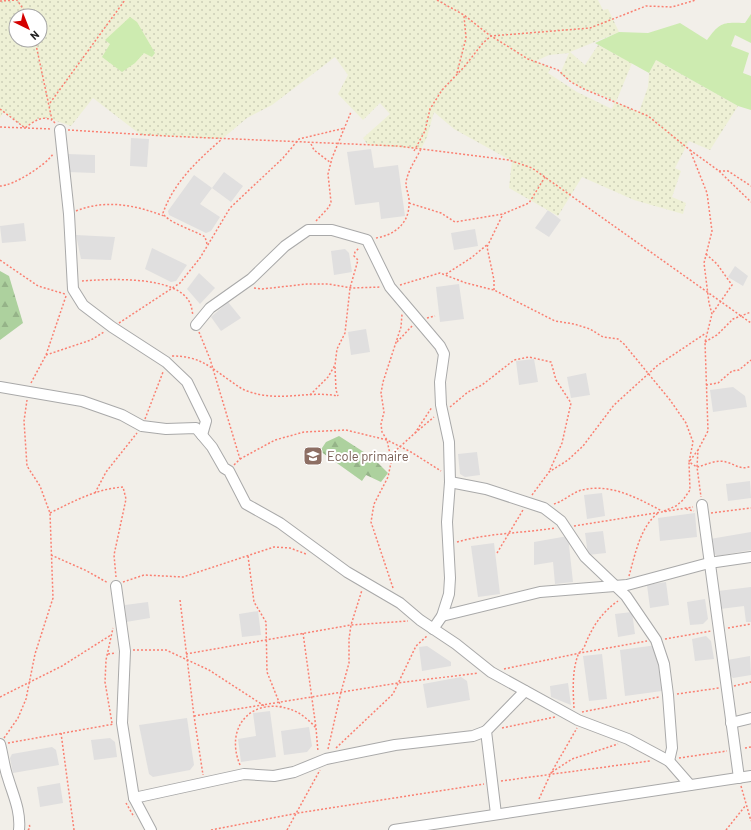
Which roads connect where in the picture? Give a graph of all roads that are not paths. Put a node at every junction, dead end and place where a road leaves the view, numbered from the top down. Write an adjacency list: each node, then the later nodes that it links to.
1 (60, 130): 4 (street)
2 (196, 325): 5 (street)
3 (0, 388): 4 (street)
4 (202, 435): 12 (street)
5 (450, 482): 9 (street); 11 (street)
6 (702, 509): 8 (street)
7 (751, 557): 8 (street)
8 (709, 563): 9 (street); 15 (street)
9 (622, 585): 11 (street); 18 (street)
10 (116, 586): 22 (street)
11 (442, 616): 12 (street)
12 (433, 629): 13 (street)
13 (525, 691): 16 (street); 18 (street)
14 (751, 718): 15 (street)
15 (731, 723): 20 (street)
16 (486, 731): 22 (street); 23 (street)
17 (0, 744): 25 (street)
18 (669, 761): 21 (street)
19 (751, 776): 20 (street)
20 (739, 778): 21 (street)
21 (690, 785): 23 (street)
22 (130, 799): 24 (street)
23 (496, 814): 26 (street)
24 (150, 829)
25 (19, 830)
26 (394, 830)

